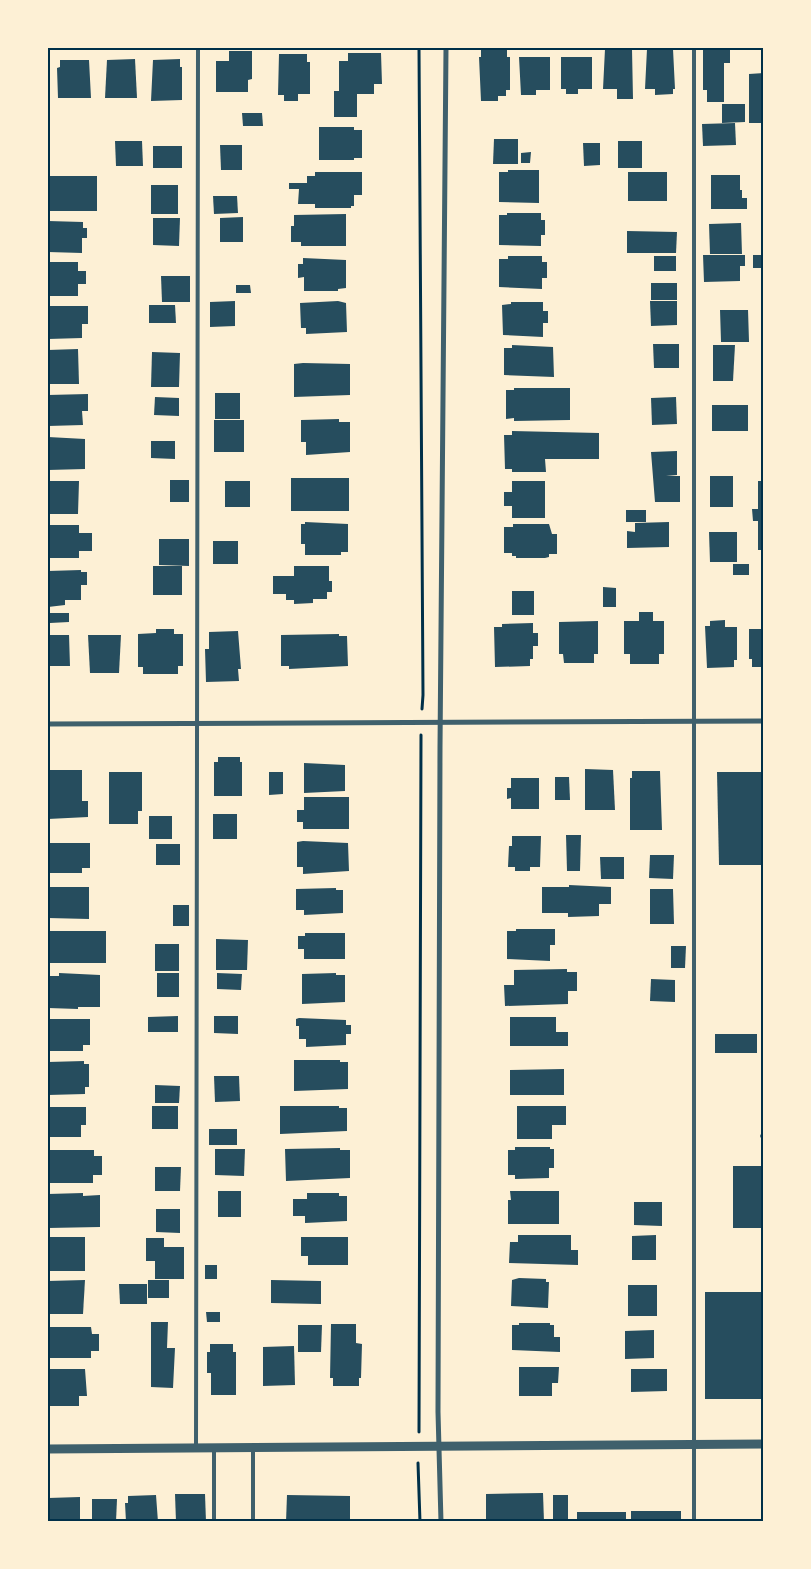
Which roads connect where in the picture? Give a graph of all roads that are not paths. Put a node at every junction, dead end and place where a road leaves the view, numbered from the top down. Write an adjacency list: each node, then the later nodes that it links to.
1 (198, 48): 5 (lane)
2 (446, 48): 6 (street)
3 (694, 48): 7 (lane)
4 (764, 721): 7 (street)
5 (196, 722): 6 (street); 8 (street); 11 (lane)
6 (441, 722): 7 (street); 12 (street)
7 (695, 722): 10 (lane)
8 (48, 724)
9 (764, 1444): 10 (street)
10 (694, 1445): 12 (street); 19 (lane)
11 (196, 1447): 13 (street); 15 (street)
12 (439, 1447): 14 (street); 18 (street)
13 (214, 1448): 14 (street); 16 (lane)
14 (253, 1448): 17 (lane)
15 (48, 1449)
16 (214, 1522)
17 (253, 1522)
18 (441, 1522)
19 (694, 1522)

